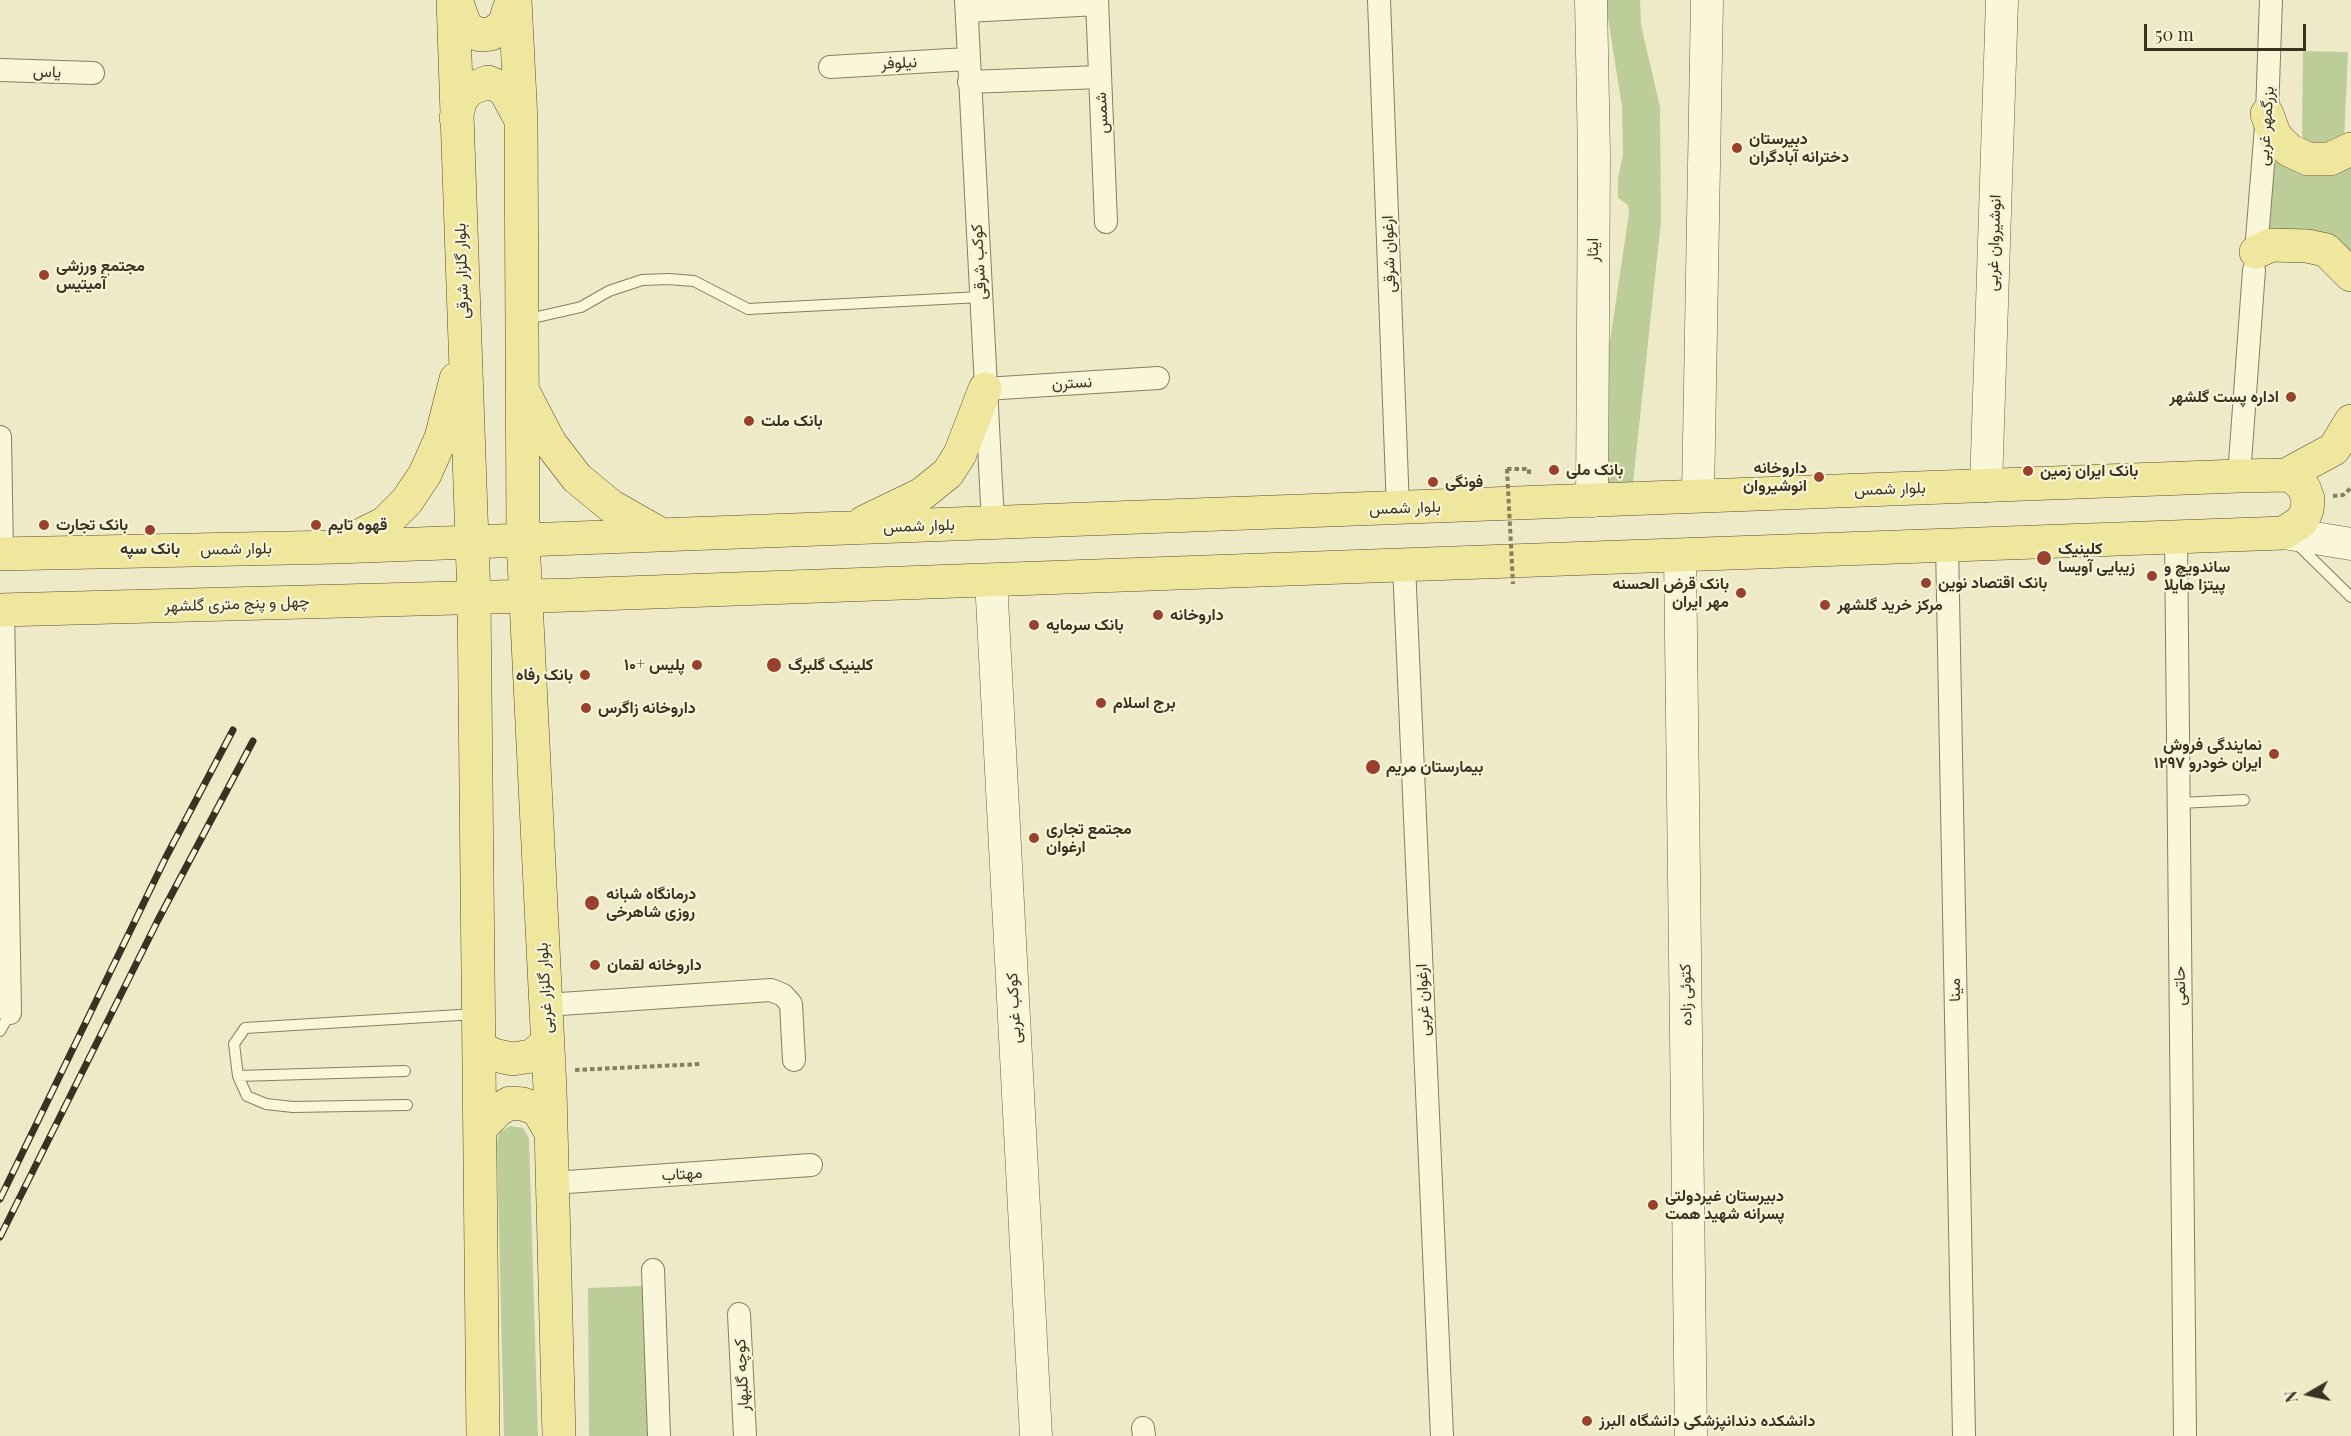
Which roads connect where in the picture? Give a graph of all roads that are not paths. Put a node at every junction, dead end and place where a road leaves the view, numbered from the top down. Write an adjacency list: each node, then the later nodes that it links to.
1 (454, 0): 2 (main road); 18 (main road, بلوار گلزار شرقی)
2 (513, 0): 19 (main road)
3 (1379, 0): 38 (street, ارغوان شرقی)
4 (1591, 0): 37 (street, ایثار)
5 (1707, 0): 36 (street)
6 (2002, 0): 32 (street, انوشیروان غربی)
7 (2022, 0): 32 (street, انوشیروان غربی)
8 (2271, 0): 17 (street, بزرگمهر غربی)
9 (1097, 2): 10 (street, شمس); 15 (street, شمس)
10 (966, 6): 11 (street, کوکب شرقی)
11 (967, 60): 12 (street, نیلوفر); 16 (street, کوکب شرقی)
12 (830, 67)
13 (0, 70): 14 (street, یاس)
14 (93, 73)
15 (1100, 77): 16 (street); 21 (street, شمس)
16 (969, 82): 24 (street, کوکب شرقی)
17 (2267, 114): 20 (main road); 22 (street, بزرگمهر غربی)
18 (456, 118): 19 (main road); 26 (main road, بلوار گلزار شرقی)
19 (521, 120): 25 (main road)
20 (2351, 149)
21 (1106, 222)
22 (2255, 261): 23 (main road); 34 (street, بزرگمهر غربی)
23 (2351, 275)
24 (981, 297): 25 (lane); 29 (street, کوکب شرقی)
25 (522, 320): 28 (main road)
26 (465, 333): 45 (main road, بلوار گلزار شرقی); 48 (main road)
27 (1158, 378): 29 (street, نسترن)
28 (522, 388): 42 (main road); 44 (main road)
29 (985, 389): 39 (street, کوکب شرقی); 40 (main road)
30 (2351, 421): 33 (main road)
31 (0, 437): 49 (street)
32 (1997, 448): 35 (street, انوشیروان غربی)
33 (2286, 475): 34 (main road, بلوار شمس); 41 (main road)
34 (2239, 476): 35 (main road, بلوار شمس)
35 (1996, 486): 36 (main road, بلوار شمس)
36 (1698, 496): 37 (main road, بلوار شمس)
37 (1592, 501): 38 (main road, بلوار شمس)
38 (1398, 508): 39 (main road, بلوار شمس)
39 (993, 523): 40 (main road, بلوار شمس)
40 (846, 528): 42 (main road, بلوار شمس)
41 (2284, 533): 43 (main road); 47 (street); 54 (lane)
42 (662, 535): 44 (main road, بلوار شمس)
43 (2176, 535): 46 (main road); 58 (street, حاتمی)
44 (523, 540): 45 (main road, بلوار شمس); 53 (main road, بلوار گلزار غربی)
45 (471, 542): 48 (main road, بلوار شمس); 55 (main road)
46 (1947, 544): 50 (main road); 81 (street, مینا)
47 (2351, 544)
48 (337, 547): 49 (main road, بلوار شمس)
49 (1, 554)
50 (1680, 555): 51 (main road); 80 (street, کتوئی زاده)
51 (1404, 565): 52 (main road); 79 (street, ارغوان غربی)
52 (991, 580): 53 (main road); 78 (street, کوکب غربی)
53 (526, 596): 55 (main road, چهل و پنج متری گلشهر); 59 (main road, بلوار گلزار غربی)
54 (2351, 597)
55 (474, 598): 56 (main road, چهل و پنج متری گلشهر); 60 (main road)
56 (1, 610): 61 (street)
57 (2244, 800): 58 (lane)
58 (2178, 803): 82 (street, حاتمی)
59 (545, 1005): 63 (main road, بلوار گلزار غربی); 64 (street)
60 (479, 1014): 62 (main road); 66 (lane)
61 (5, 1022)
62 (479, 1047): 63 (main road); 68 (main road)
63 (548, 1057): 69 (main road, بلوار گلزار غربی)
64 (794, 1060)
65 (405, 1071): 66 (lane)
66 (238, 1076): 67 (lane)
67 (407, 1105)
68 (480, 1128): 69 (main road); 74 (main road)
69 (551, 1133): 71 (main road, بلوار گلزار غربی)
70 (811, 1165): 71 (street, مهتاب)
71 (553, 1183): 75 (main road, بلوار گلزار غربی)
72 (653, 1270): 76 (street)
73 (739, 1314): 77 (street, کوچه گلبهار)
74 (483, 1436)
75 (559, 1436)
76 (658, 1436)
77 (745, 1436)
78 (1036, 1436)
79 (1442, 1436)
80 (1691, 1436)
81 (1964, 1436)
82 (2185, 1436)

